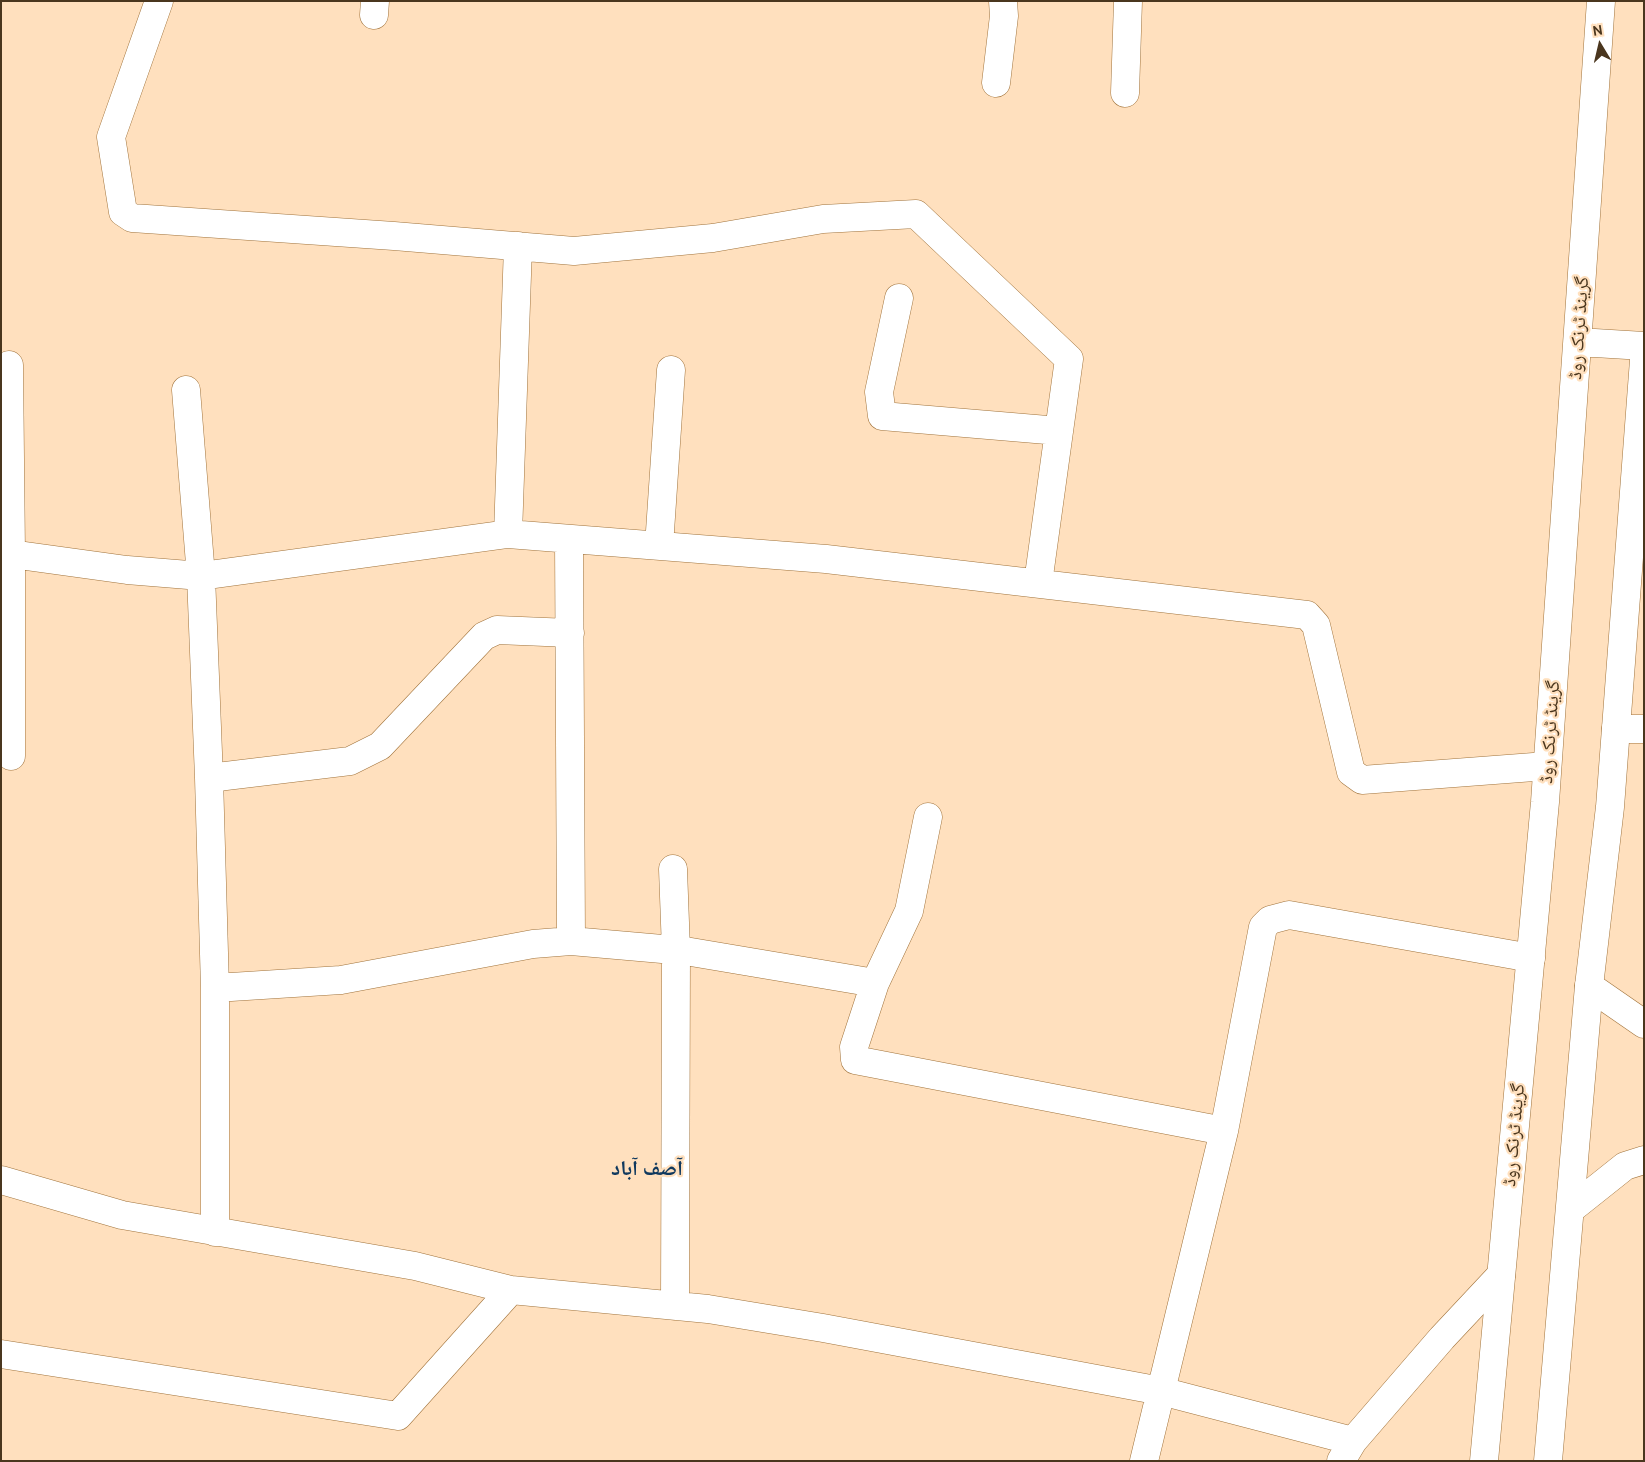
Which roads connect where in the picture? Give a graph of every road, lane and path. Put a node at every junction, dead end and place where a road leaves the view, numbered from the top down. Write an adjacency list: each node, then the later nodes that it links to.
1 (159, 1): 7 (main road)
2 (1003, 1): 5 (main road)
3 (1128, 1): 6 (main road)
4 (1601, 1): 9 (main road, گرینڈ ٹرنک روڈ)
5 (996, 83)
6 (1125, 93)
7 (518, 246): 15 (main road); 16 (main road)
8 (899, 298): 15 (main road)
9 (1578, 342): 10 (main road); 26 (main road, گرینڈ ٹرنک روڈ)
10 (1644, 346)
11 (1644, 360): 23 (main road)
12 (9, 365): 19 (main road)
13 (671, 370): 18 (main road)
14 (186, 390): 20 (main road)
15 (1058, 431): 21 (main road)
16 (508, 534): 17 (main road); 20 (main road)
17 (569, 539): 18 (main road); 22 (main road)
18 (659, 546): 21 (main road)
19 (6, 554): 20 (main road); 25 (main road)
20 (201, 576): 27 (main road)
21 (1038, 583): 26 (main road)
22 (570, 633): 27 (main road); 30 (main road)
23 (1616, 729): 24 (main road); 34 (main road)
24 (1644, 729)
25 (10, 756)
26 (1548, 766): 32 (main road, گرینڈ ٹرنک روڈ)
27 (209, 778): 35 (main road)
28 (928, 816): 33 (main road)
29 (673, 869): 31 (main road)
30 (571, 941): 31 (main road); 35 (main road)
31 (676, 950): 33 (main road); 44 (main road)
32 (1531, 958): 37 (main road); 42 (main road, گرینڈ ٹرنک روڈ)
33 (875, 983): 37 (main road)
34 (1589, 986): 36 (main road); 40 (main road)
35 (215, 988): 41 (main road)
36 (1644, 1024)
37 (1224, 1130): 46 (main road)
38 (1644, 1160): 40 (main road)
39 (1, 1180): 41 (main road)
40 (1571, 1209): 50 (main road)
41 (216, 1232): 43 (main road)
42 (1501, 1275): 47 (main road); 49 (main road, گرینڈ ٹرنک روڈ)
43 (511, 1290): 44 (main road); 45 (main road)
44 (675, 1306): 46 (main road)
45 (1, 1354)
46 (1161, 1391): 47 (main road); 48 (main road)
47 (1347, 1451)
48 (1144, 1461)
49 (1484, 1461)
50 (1548, 1461)

